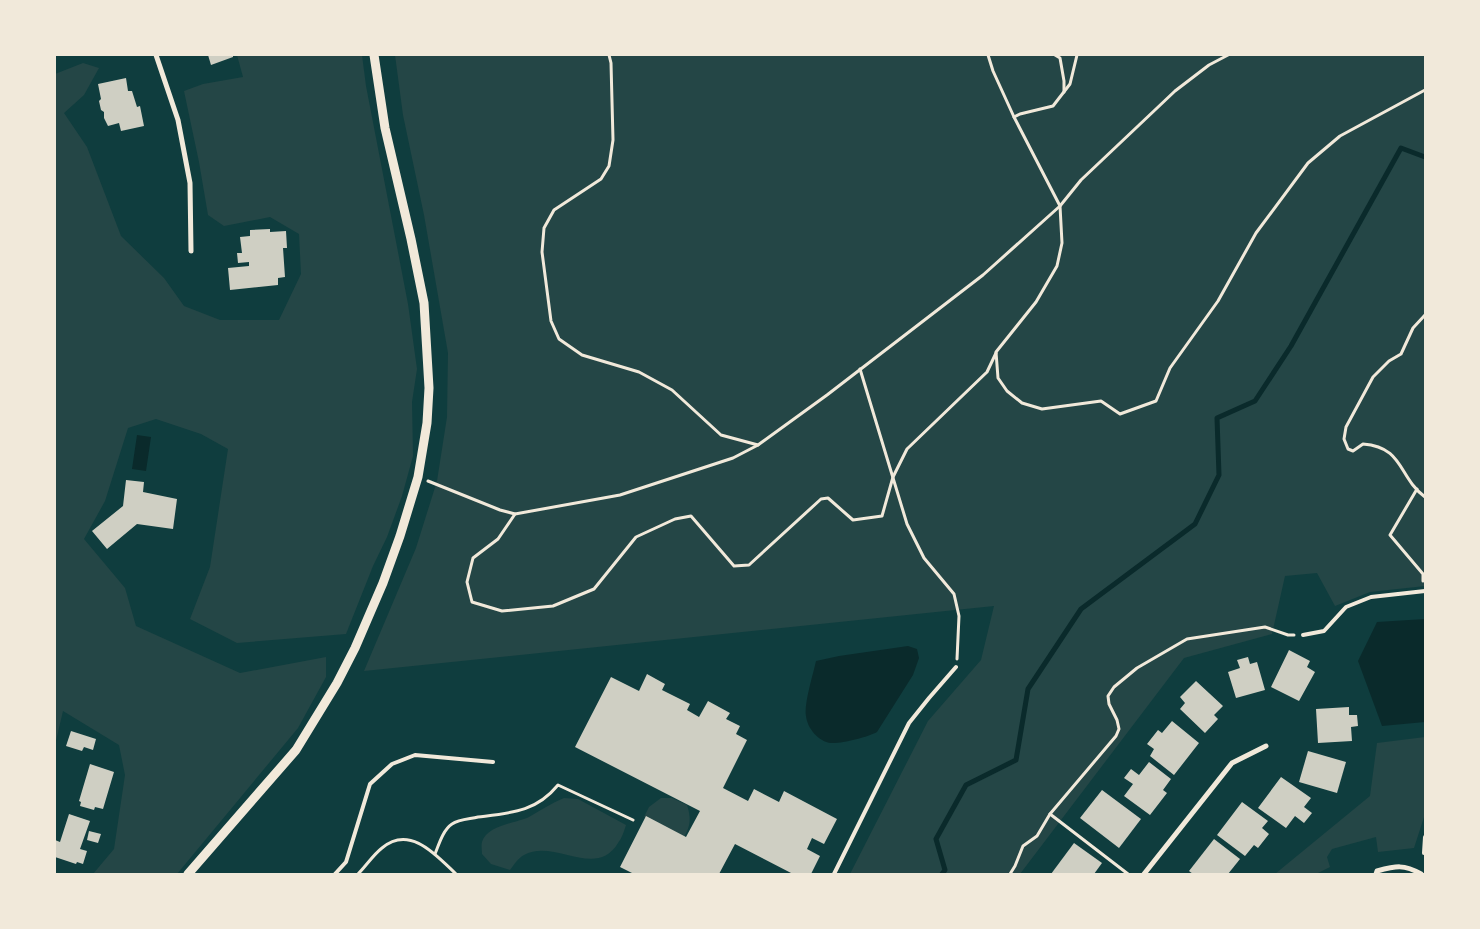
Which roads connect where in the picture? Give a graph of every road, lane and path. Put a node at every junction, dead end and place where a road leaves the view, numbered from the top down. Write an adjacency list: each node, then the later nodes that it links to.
1 (156, 55): 12 (street)
2 (374, 55): 17 (street)
3 (609, 55): 16 (path)
4 (988, 55): 10 (path)
5 (1055, 55): 9 (path)
6 (1076, 55): 9 (path)
7 (1228, 55): 11 (path)
8 (1425, 90): 14 (path)
9 (1064, 92): 10 (path)
10 (1014, 117): 11 (path)
11 (1060, 206): 14 (path); 15 (path)
12 (191, 251)
13 (1425, 315): 19 (path)
14 (996, 352): 18 (path)
15 (860, 369): 16 (path); 18 (path)
16 (758, 445): 21 (path)
17 (418, 477): 21 (path); 32 (street)
18 (893, 477): 21 (path); 24 (path)
19 (1416, 489): 20 (path); 22 (path)
20 (1425, 497)
21 (516, 514)
22 (1424, 591): 23 (lane)
23 (1303, 635): 27 (path)
24 (956, 667): 36 (lane)
25 (1266, 746): 39 (street)
26 (494, 762): 33 (lane)
27 (1050, 814): 37 (path); 38 (path)
28 (633, 820): 31 (path)
29 (1425, 837): 30 (lane)
30 (1424, 853)
31 (434, 854): 34 (path); 35 (path)
32 (190, 873)
33 (335, 874)
34 (358, 874)
35 (456, 874)
36 (834, 874)
37 (1010, 874)
38 (1128, 874)
39 (1144, 874)
40 (1376, 874): 41 (street)
41 (1421, 874)

